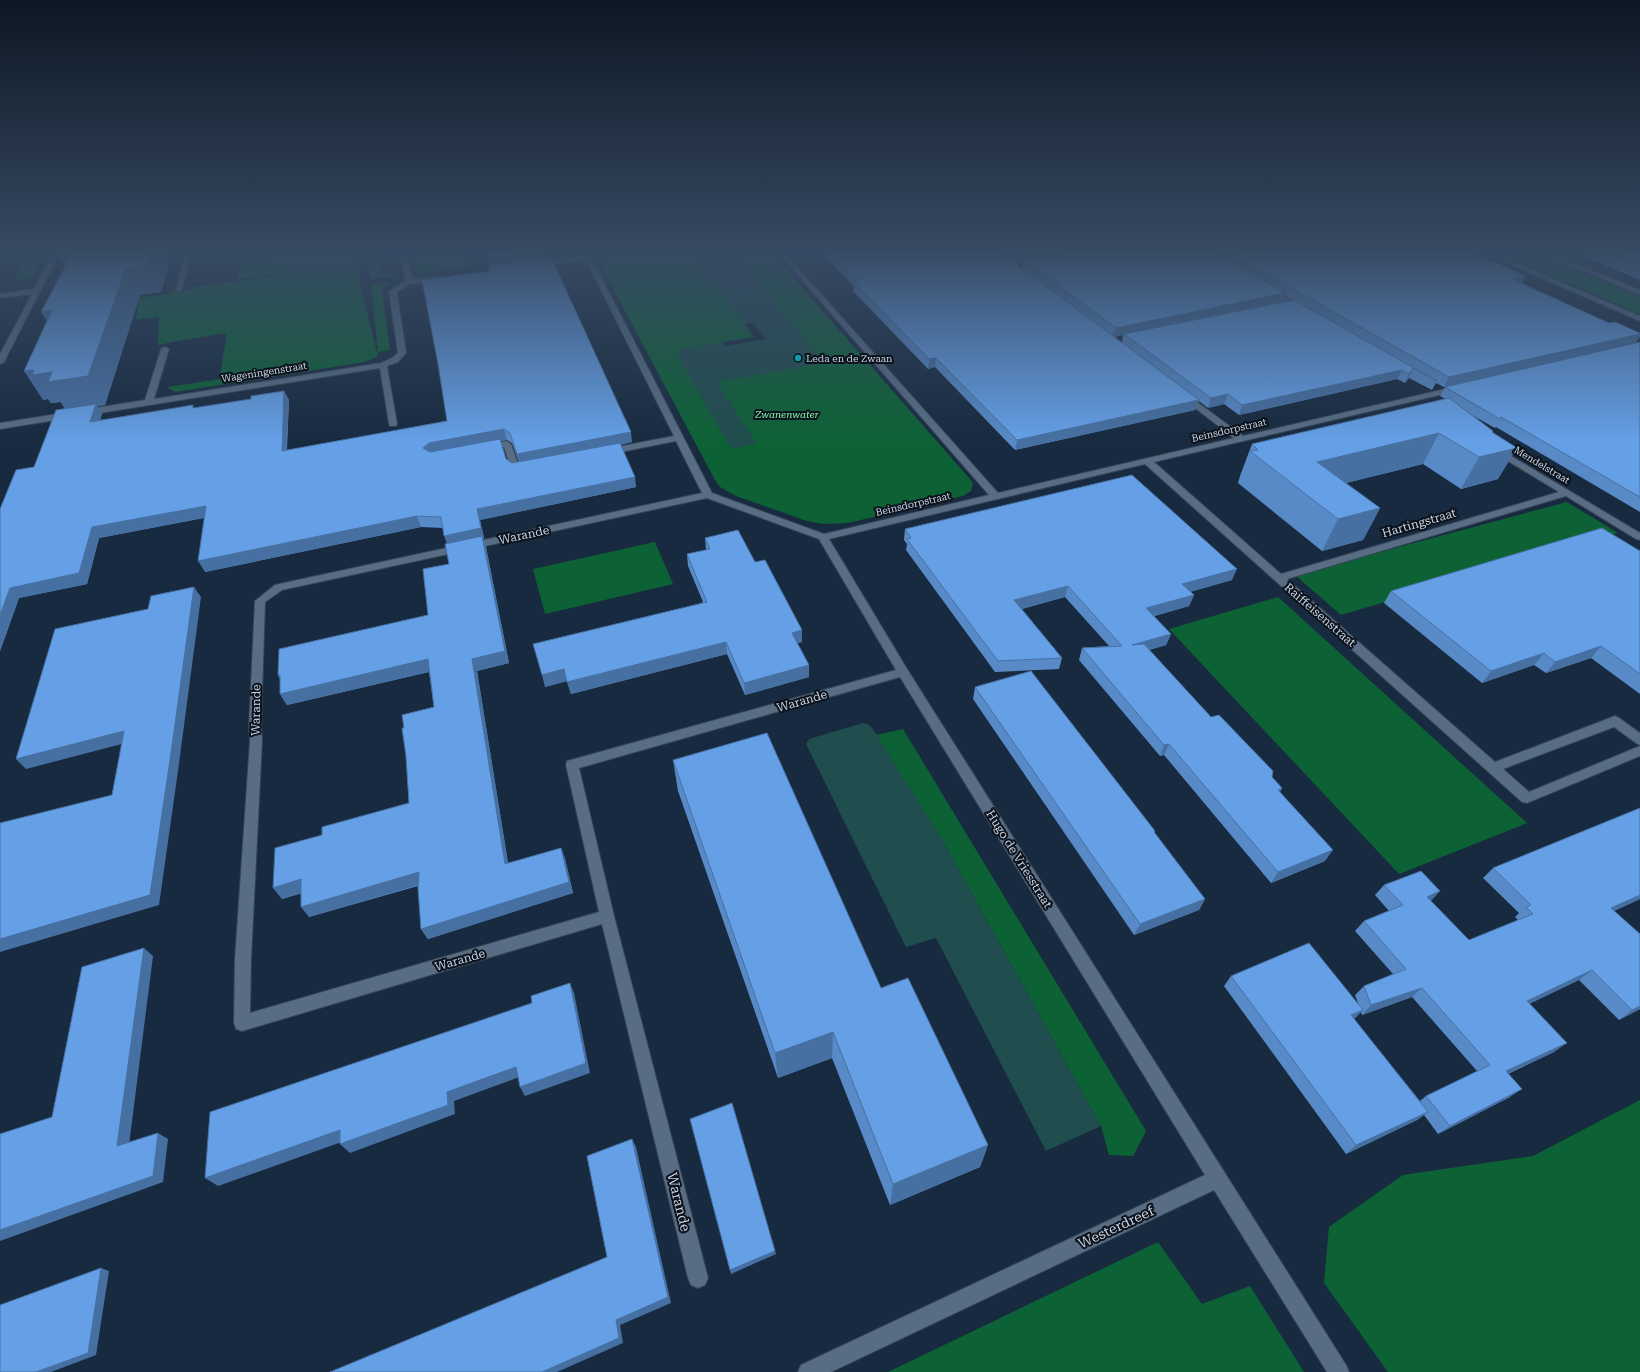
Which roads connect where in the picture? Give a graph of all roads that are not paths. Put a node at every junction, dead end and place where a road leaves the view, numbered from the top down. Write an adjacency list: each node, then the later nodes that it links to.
1 (24, 314): 8 (street)
2 (396, 314): 9 (street, Wageningenstraat)
3 (617, 314): 19 (street)
4 (835, 314): 28 (street)
5 (1629, 314): 6 (street)
6 (1640, 319)
7 (164, 349): 15 (street)
8 (0, 362)
9 (383, 365): 15 (street, Wageningenstraat); 17 (street)
10 (1432, 385): 13 (street)
11 (1466, 386): 13 (street, Beinsdorpstraat)
12 (1180, 392): 20 (street)
13 (1443, 392): 14 (street, Beinsdorpstraat)
14 (1411, 399): 16 (street); 20 (street, Beinsdorpstraat)
15 (149, 401): 18 (street, Wageningenstraat)
16 (1425, 407)
17 (392, 424)
18 (0, 426)
19 (680, 438): 23 (street); 27 (street)
20 (1241, 439): 24 (street, Beinsdorpstraat)
21 (1486, 444): 26 (street, Mendelstraat)
22 (477, 450): 25 (street)
23 (599, 453)
24 (1147, 461): 28 (street, Beinsdorpstraat); 31 (street, Raiffeisenstraat)
25 (530, 466)
26 (1567, 493): 30 (street, Mendelstraat); 31 (street, Hartingstraat)
27 (708, 495): 29 (street); 36 (street, Warande)
28 (995, 496): 29 (street, Beinsdorpstraat)
29 (823, 536): 32 (street, Hugo de Vriesstraat)
30 (1640, 537)
31 (1278, 578): 35 (street, Raiffeisenstraat)
32 (903, 672): 36 (street, Warande); 37 (street, Hugo de Vriesstraat)
33 (1640, 740): 35 (street)
34 (1640, 751): 35 (street, Raiffeisenstraat)
35 (1493, 768)
36 (607, 916): 38 (street, Warande)
37 (1218, 1179): 39 (street, Westerdreef); 40 (street)
38 (698, 1278)
39 (808, 1372)
40 (1339, 1372)

